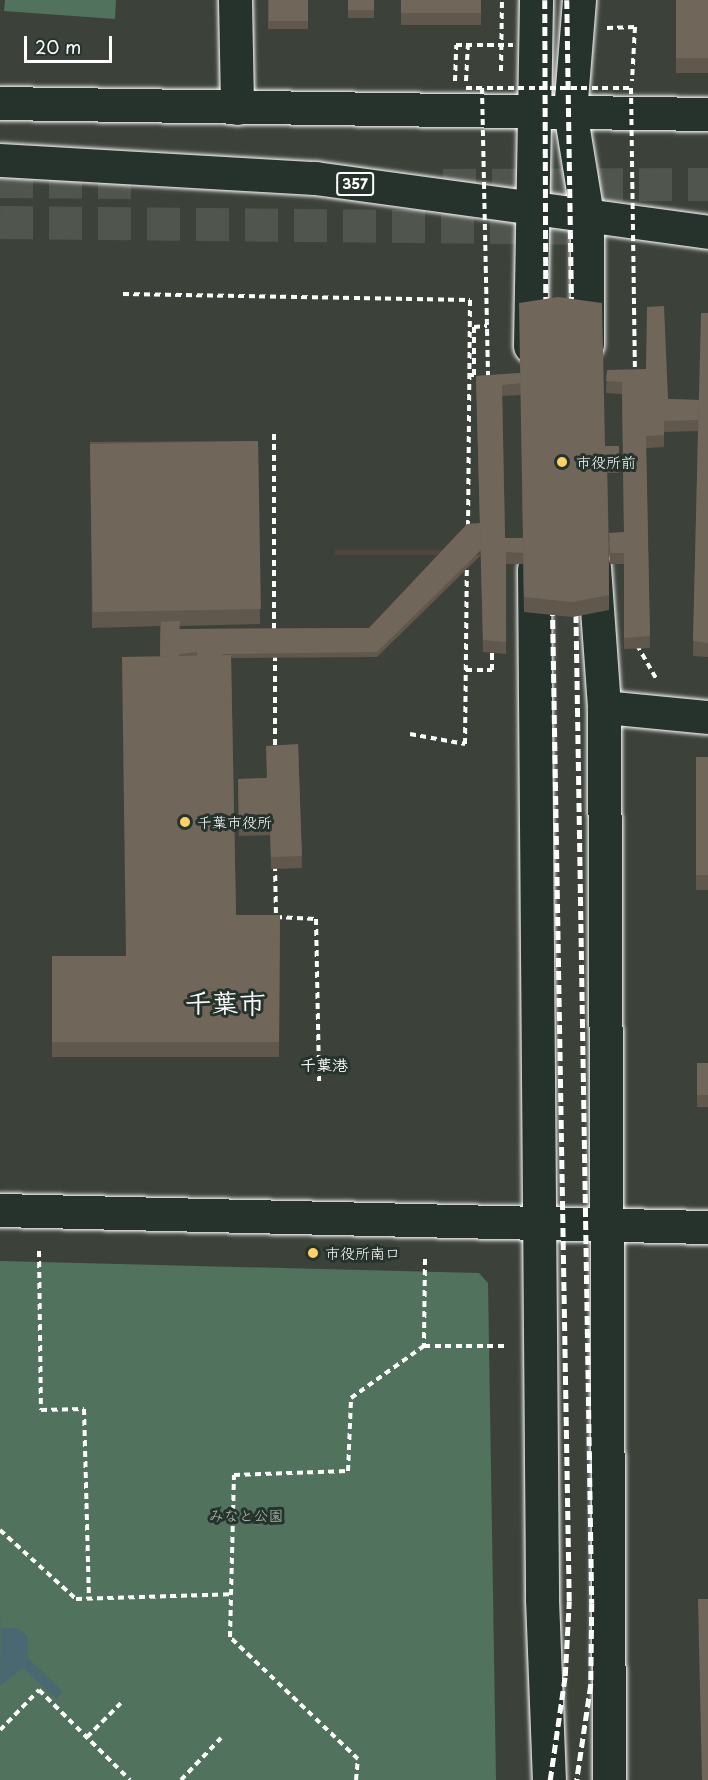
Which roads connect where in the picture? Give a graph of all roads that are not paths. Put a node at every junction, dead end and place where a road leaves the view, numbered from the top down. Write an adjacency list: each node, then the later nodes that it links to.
1 (235, 0): 5 (main road)
2 (536, 0): 7 (main road)
3 (579, 0): 6 (main road)
4 (0, 103): 5 (main road)
5 (237, 108): 7 (main road)
6 (570, 111): 7 (main road); 8 (main road); 11 (main road)
7 (533, 114): 10 (main road)
8 (708, 114)
9 (0, 160): 10 (main road, 357)
10 (532, 210): 11 (main road, 357); 13 (main road)
11 (587, 215): 12 (main road, 357); 14 (main road)
12 (708, 232)
13 (531, 373)
14 (588, 378)
15 (593, 532): 17 (main road)
16 (534, 538): 20 (main road)
17 (603, 707): 18 (main road); 21 (main road)
18 (708, 717)
19 (0, 1210): 20 (main road)
20 (538, 1226): 21 (main road); 23 (main road)
21 (610, 1226): 22 (main road); 24 (main road)
22 (708, 1227)
23 (549, 1780)
24 (609, 1780)

